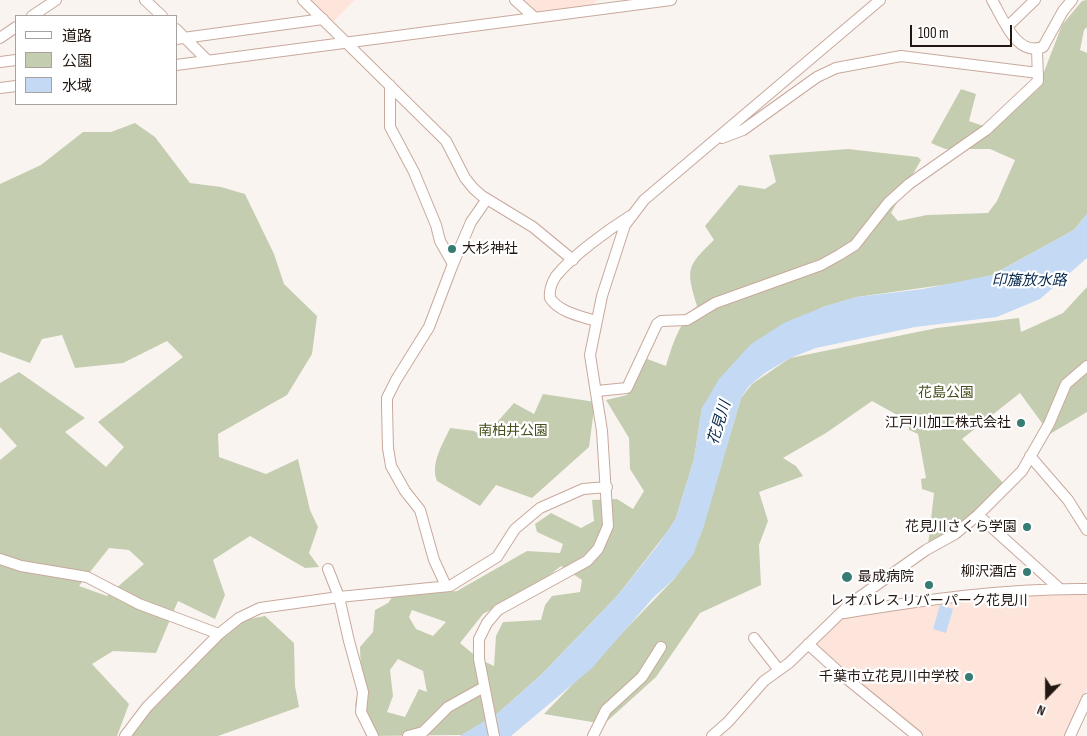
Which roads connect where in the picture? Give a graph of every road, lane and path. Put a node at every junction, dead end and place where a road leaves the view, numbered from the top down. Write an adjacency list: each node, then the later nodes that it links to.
1 (56, 0): 12 (street)
2 (145, 0): 13 (street)
3 (303, 0): 15 (street)
4 (515, 0): 14 (street)
5 (604, 0): 11 (street)
6 (671, 0): 11 (street)
7 (880, 0): 28 (street)
8 (992, 0): 16 (street)
9 (1035, 0): 16 (street)
10 (1072, 0): 21 (street)
11 (596, 9): 14 (street)
12 (34, 15)
13 (161, 15)
14 (534, 17): 20 (street)
15 (323, 20): 19 (street); 20 (street)
16 (1008, 26): 21 (street)
17 (15, 28): 18 (street)
18 (0, 38)
19 (181, 39): 23 (street)
20 (346, 43): 23 (street); 27 (street)
21 (1037, 48): 26 (street)
22 (15, 60): 24 (street)
23 (208, 61): 25 (street)
24 (0, 62)
25 (178, 65)
26 (1038, 73): 28 (street); 35 (street)
27 (390, 86): 29 (street); 32 (street)
28 (719, 138): 30 (street)
29 (487, 199): 31 (street); 32 (street)
30 (631, 216): 31 (street); 33 (street)
31 (573, 260): 33 (street)
32 (453, 264): 42 (street)
33 (596, 321): 35 (street)
34 (1087, 366): 36 (street)
35 (597, 391): 37 (street)
36 (1030, 456): 38 (street); 39 (street)
37 (607, 487): 42 (street); 52 (street)
38 (978, 515): 43 (street); 46 (street)
39 (1087, 530)
40 (0, 559): 47 (street)
41 (328, 569): 45 (street)
42 (446, 586): 45 (street)
43 (1060, 589): 44 (street); 46 (street)
44 (1087, 589)
45 (339, 597): 47 (street); 56 (street)
46 (844, 613): 49 (street)
47 (218, 634): 55 (street)
48 (754, 638): 51 (street)
49 (808, 644): 51 (street); 61 (street)
50 (661, 647): 59 (street)
51 (779, 670): 60 (street)
52 (485, 690): 57 (street); 58 (street)
53 (1087, 699): 54 (street)
54 (1084, 715): 62 (street)
55 (125, 736)
56 (373, 736)
57 (408, 736)
58 (494, 736)
59 (593, 736)
60 (712, 736)
61 (917, 736)
62 (1070, 736)

